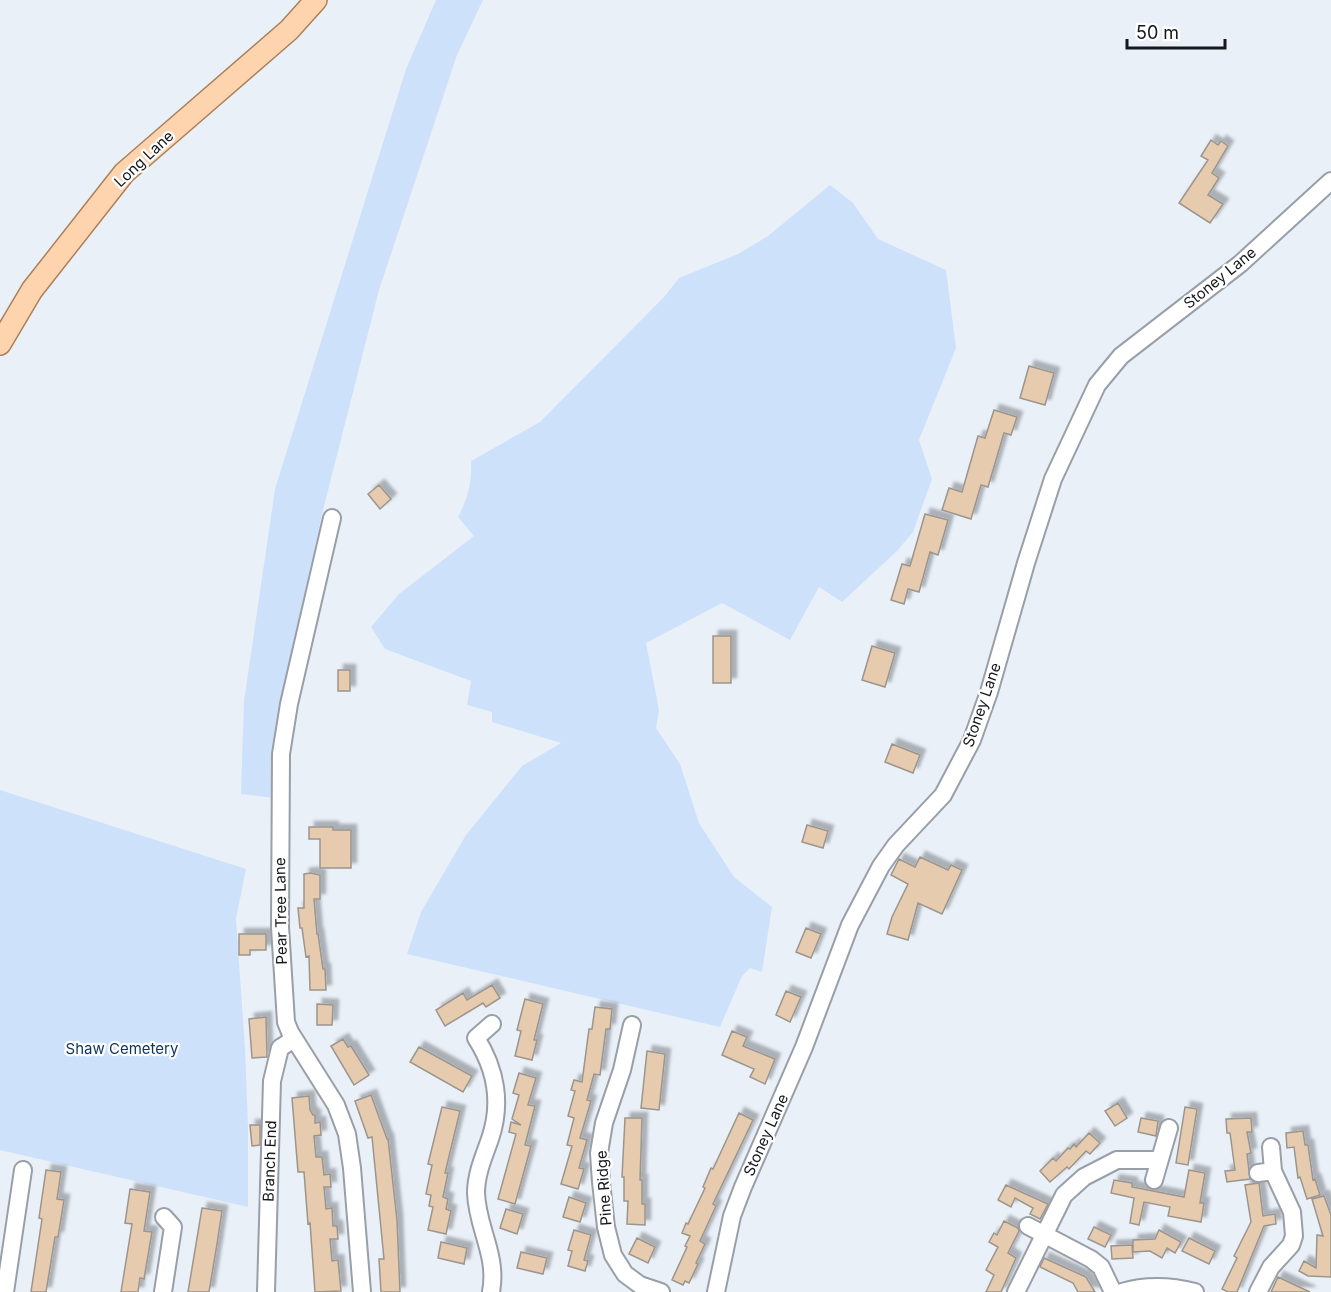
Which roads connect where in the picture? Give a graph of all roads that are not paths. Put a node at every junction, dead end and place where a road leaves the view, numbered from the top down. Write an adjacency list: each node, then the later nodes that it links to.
1 (316, 0): 3 (main road, Long Lane)
2 (1331, 181): 24 (street, Stoney Lane)
3 (0, 344)
4 (332, 519): 7 (street, Pear Tree Lane)
5 (492, 1024): 22 (street)
6 (632, 1025): 23 (street, Pine Ridge)
7 (294, 1039): 20 (street, Branch End); 21 (street, Pear Tree Lane)
8 (1169, 1128): 10 (street)
9 (1271, 1147): 17 (street)
10 (1159, 1160): 12 (street); 16 (street)
11 (24, 1170): 14 (street)
12 (1154, 1180)
13 (174, 1221): 19 (street)
14 (7, 1226): 18 (street)
15 (1028, 1226): 16 (street)
16 (1044, 1235): 25 (street); 26 (street)
17 (1261, 1290)
18 (5, 1292)
19 (163, 1292)
20 (266, 1292)
21 (362, 1292)
22 (491, 1292)
23 (661, 1292)
24 (716, 1292)
25 (1016, 1292)
26 (1113, 1292)
27 (1122, 1292): 28 (street)
28 (1195, 1292)

